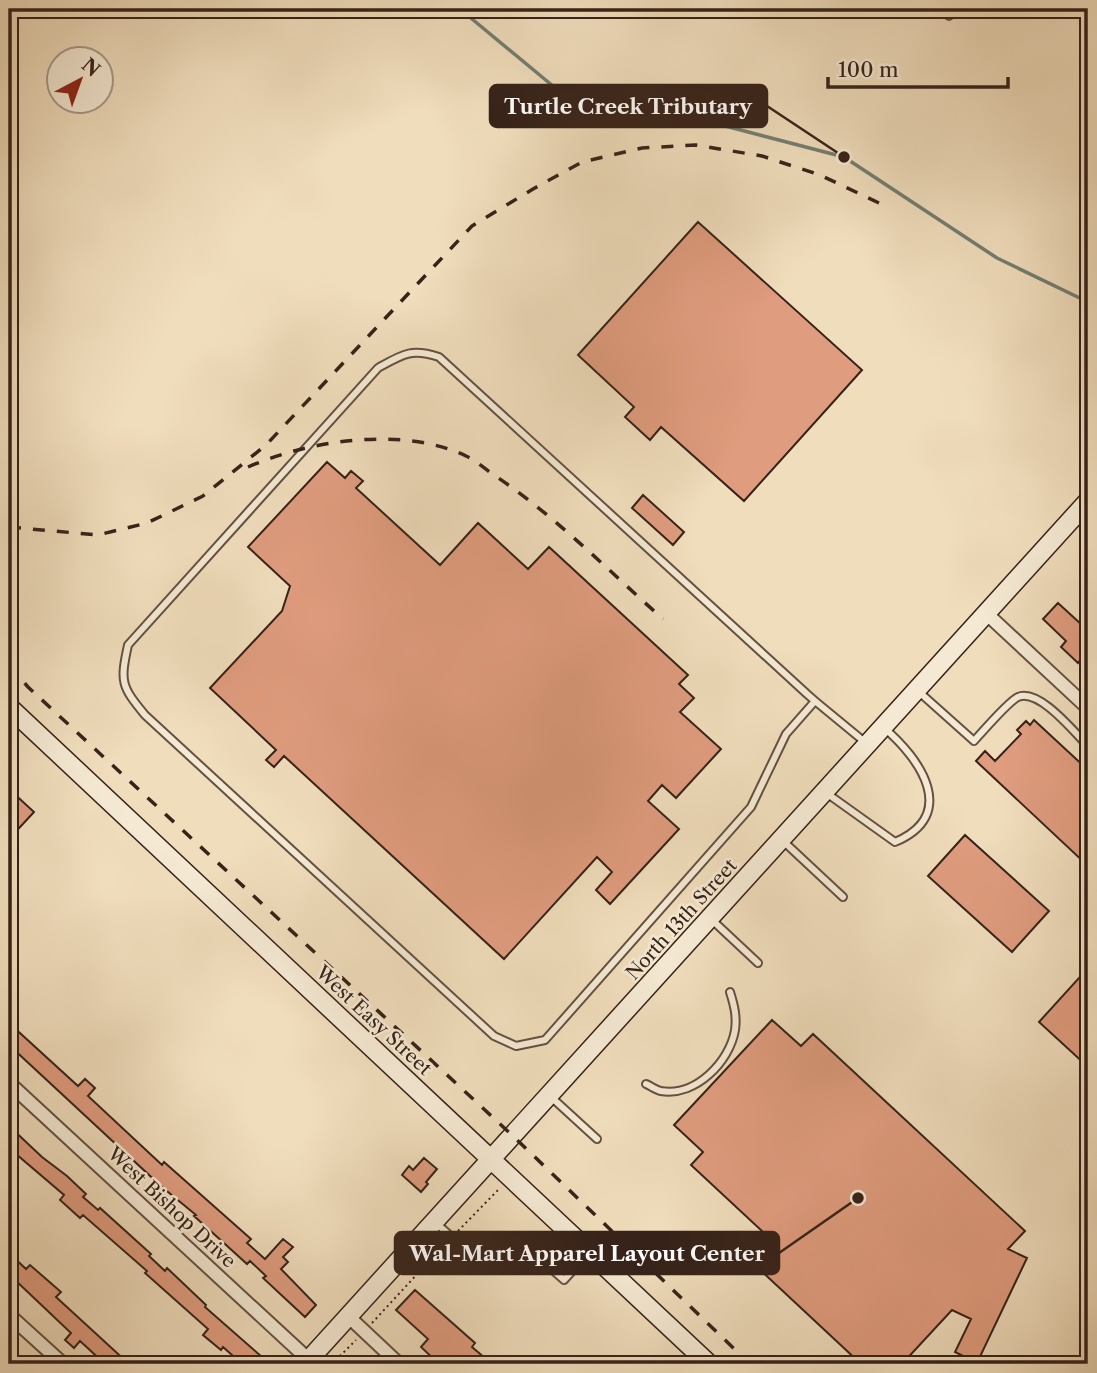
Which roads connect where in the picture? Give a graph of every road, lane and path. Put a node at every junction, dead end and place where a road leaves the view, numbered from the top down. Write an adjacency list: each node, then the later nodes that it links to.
1 (956, 9): 2 (lane)
2 (949, 16)
3 (1088, 501): 4 (main road, North 13th Street)
4 (987, 614): 5 (main road, North 13th Street); 8 (street)
5 (917, 690): 9 (main road, North 13th Street); 11 (lane)
6 (815, 701): 6 (lane); 10 (lane)
7 (9, 707): 22 (main road, West Easy Street)
8 (1088, 708)
9 (883, 727): 10 (main road, North 13th Street); 12 (lane)
10 (866, 744): 12 (main road, North 13th Street)
11 (1088, 746)
12 (824, 791): 13 (main road, North 13th Street)
13 (781, 839): 14 (lane); 15 (main road, North 13th Street)
14 (843, 897)
15 (709, 918): 16 (lane); 20 (main road, North 13th Street)
16 (758, 963)
17 (730, 992): 19 (lane)
18 (9, 1083): 31 (street, West Bishop Drive)
19 (646, 1084)
20 (550, 1096): 21 (lane); 22 (main road, North 13th Street)
21 (597, 1139)
22 (492, 1159): 24 (main road, North 13th Street); 26 (main road, West Easy Street)
23 (503, 1184): 25 (path)
24 (435, 1222): 25 (lane); 28 (main road, North 13th Street)
25 (452, 1237): 26 (lane); 29 (path)
26 (590, 1251): 35 (main road, West Easy Street)
27 (9, 1315): 32 (street)
28 (349, 1317): 31 (main road, North 13th Street); 34 (street)
29 (373, 1322)
30 (356, 1340): 33 (path)
31 (307, 1362)
32 (63, 1364)
33 (332, 1364)
34 (399, 1364)
35 (709, 1364)

